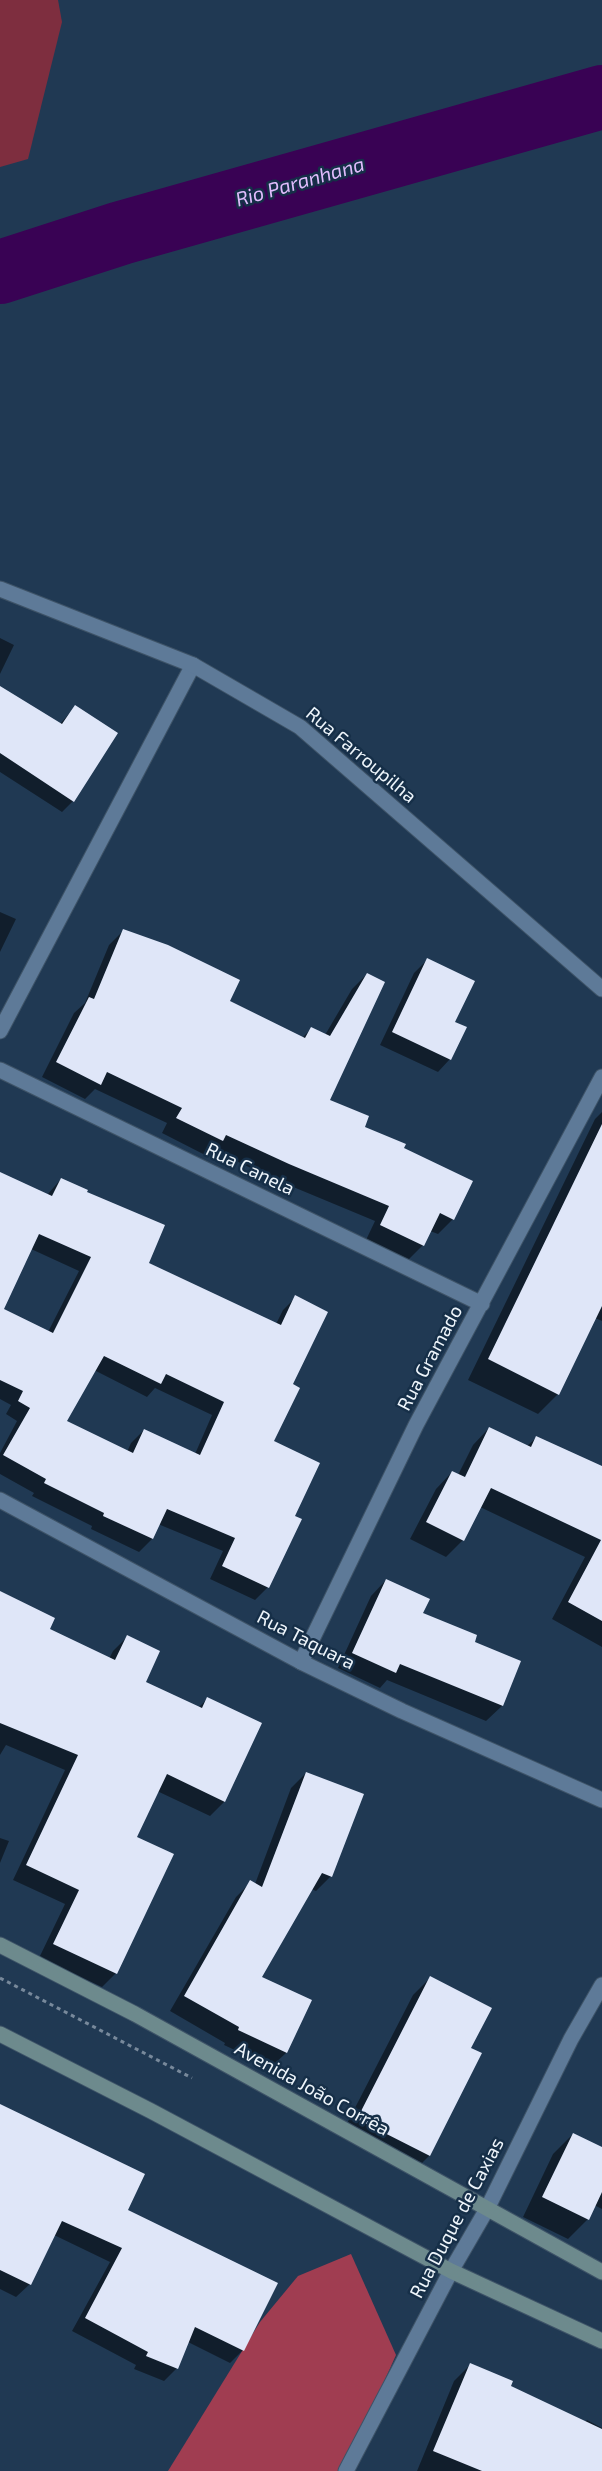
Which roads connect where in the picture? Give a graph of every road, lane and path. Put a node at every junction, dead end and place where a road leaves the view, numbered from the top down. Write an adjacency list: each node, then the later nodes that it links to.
1 (0, 589): 2 (street, Rua Farroupilha)
2 (193, 665): 3 (street, Rua Farroupilha); 4 (street)
3 (602, 990)
4 (0, 1031)
5 (0, 1070): 7 (street, Rua Canela)
6 (602, 1077): 7 (street, Rua Gramado)
7 (482, 1304): 9 (street, Rua Gramado)
8 (0, 1500): 9 (street, Rua Taquara)
9 (301, 1662): 10 (street, Rua Taquara)
10 (602, 1800)
11 (0, 1945): 14 (main road, Avenida João Corrêa)
12 (602, 1985): 14 (street, Rua Duque de Caxias)
13 (0, 2034): 15 (main road)
14 (487, 2209): 15 (street, Rua Duque de Caxias); 16 (main road, Avenida João Corrêa)
15 (451, 2271): 17 (main road); 18 (street, Rua Duque de Caxias)
16 (602, 2272)
17 (602, 2341)
18 (346, 2471)

